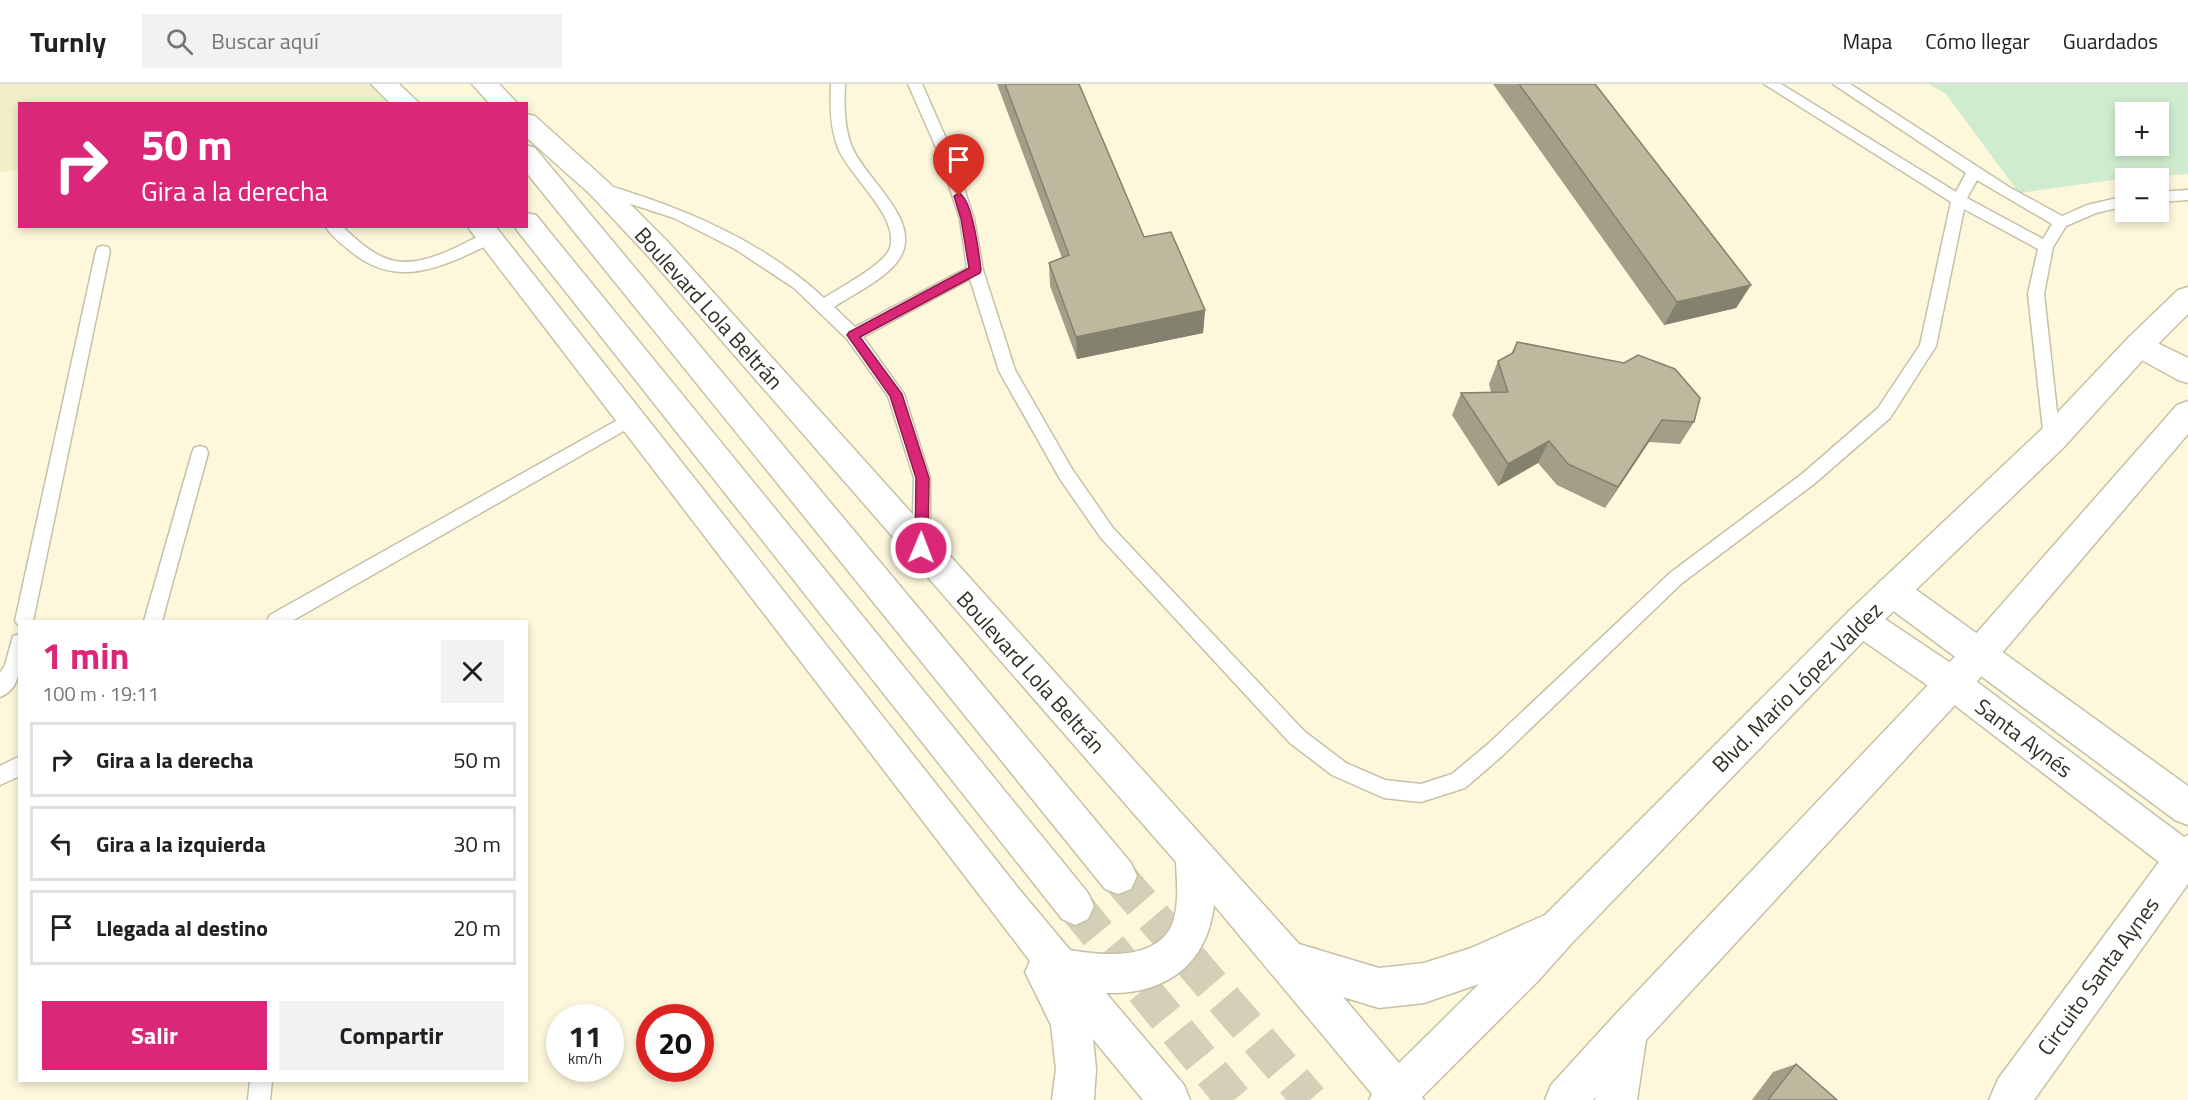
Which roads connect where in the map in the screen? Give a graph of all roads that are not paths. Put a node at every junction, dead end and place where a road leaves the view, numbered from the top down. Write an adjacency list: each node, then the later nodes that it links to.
1 (382, 84): 8 (main road); 9 (main road)
2 (473, 84): 10 (main road)
3 (484, 84): 11 (main road)
4 (838, 84): 28 (lane)
5 (915, 84): 26 (lane)
6 (1772, 84): 18 (lane)
7 (1840, 84): 14 (lane)
8 (392, 102)
9 (405, 102)
10 (486, 102)
11 (504, 102)
12 (528, 124): 15 (main road, Boulevard Lola Beltrán)
13 (528, 156): 51 (main road, Boulevard Lola Beltrán)
14 (1976, 170): 18 (lane); 20 (lane)
15 (599, 188): 28 (lane); 36 (main road, Boulevard Lola Beltrán)
16 (2188, 195): 17 (lane)
17 (2169, 196)
18 (1959, 200): 24 (lane); 26 (lane)
19 (2115, 203): 20 (lane)
20 (2061, 222): 24 (lane)
21 (528, 224): 53 (main road)
22 (334, 228): 23 (lane)
23 (485, 232): 33 (main road)
24 (2046, 247): 34 (lane)
25 (103, 251): 38 (lane)
26 (975, 270): 29 (lane)
27 (2188, 297): 30 (main road, Blvd. Mario López Valdez)
28 (823, 307): 29 (lane)
29 (853, 335): 36 (lane)
30 (2139, 345): 31 (main road); 34 (main road, Blvd. Mario López Valdez)
31 (2188, 372)
32 (2188, 413): 43 (main road)
33 (630, 419): 40 (lane); 52 (main road)
34 (2052, 439): 37 (main road, Blvd. Mario López Valdez)
35 (200, 453): 39 (lane)
36 (921, 548): 49 (main road, Boulevard Lola Beltrán)
37 (1892, 591): 41 (main road, Blvd. Mario López Valdez); 43 (main road, Santa Aynés)
38 (24, 620)
39 (153, 620)
40 (278, 620)
41 (1861, 621): 44 (main road, Santa Aynés); 54 (main road, Blvd. Mario López Valdez)
42 (18, 651): 45 (lane)
43 (1978, 656): 44 (main road); 48 (main road, Santa Aynés)
44 (1952, 683): 50 (main road, Santa Aynés); 57 (main road)
45 (0, 689)
46 (18, 766): 47 (lane)
47 (0, 776)
48 (2188, 808)
49 (1194, 856): 55 (main road, Boulevard Lola Beltrán); 56 (main road)
50 (2186, 856): 65 (main road, Circuito Santa Aynes)
51 (1118, 876)
52 (1006, 902): 56 (main road); 61 (main road)
53 (1075, 906)
54 (1558, 929): 55 (main road); 59 (main road, Blvd. Mario López Valdez)
55 (1287, 960): 59 (main road, Boulevard Lola Beltrán)
56 (1059, 967): 62 (main road)
57 (1627, 1031): 63 (main road); 64 (main road)
58 (261, 1082): 60 (lane)
59 (1400, 1093)
60 (259, 1100)
61 (1073, 1100)
62 (1169, 1100)
63 (1566, 1100)
64 (1616, 1100)
65 (2010, 1100)

